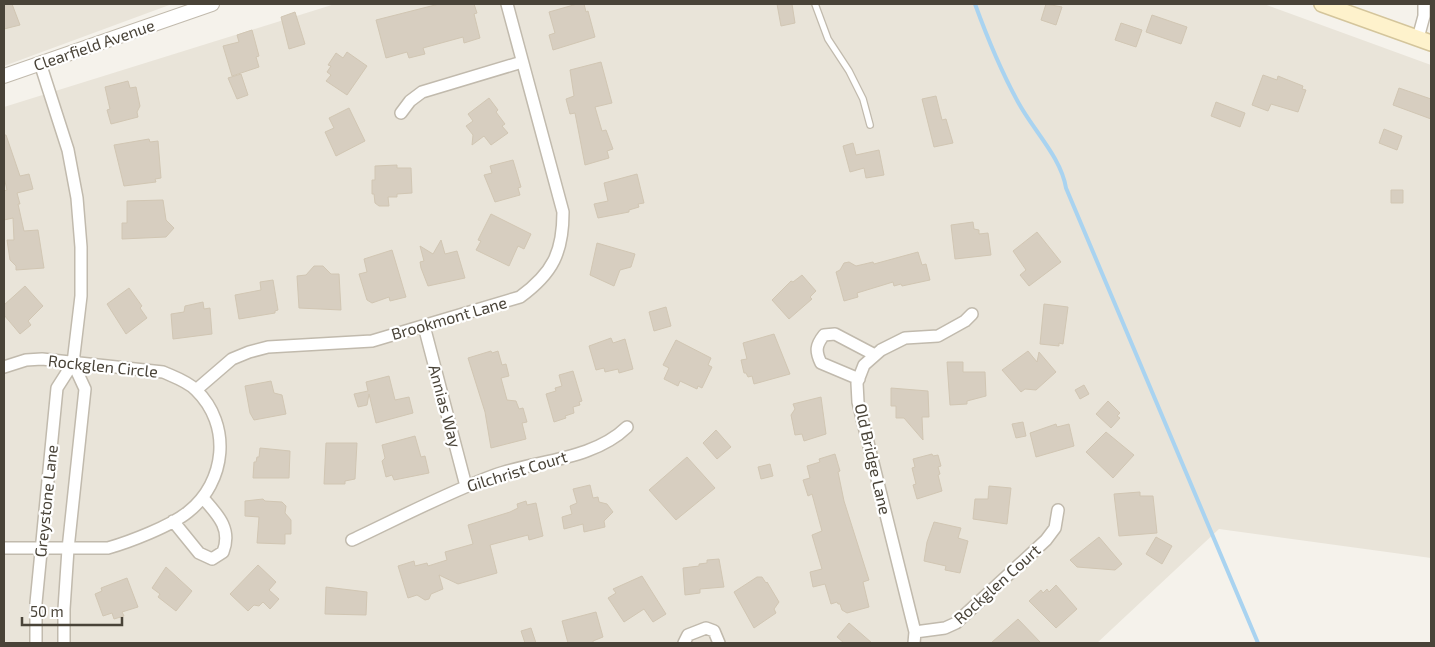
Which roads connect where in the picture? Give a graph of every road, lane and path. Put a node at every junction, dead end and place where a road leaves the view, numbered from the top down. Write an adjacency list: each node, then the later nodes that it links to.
1 (212, 4): 8 (street, Clearfield Avenue)
2 (507, 4): 7 (street, Brookmont Lane)
3 (815, 4): 11 (lane)
4 (1322, 4): 6 (main road)
5 (1424, 4): 6 (street)
6 (1425, 40)
7 (522, 62): 10 (street); 13 (street, Brookmont Lane)
8 (40, 63): 9 (street, Clearfield Avenue); 15 (street, Greystone Lane)
9 (4, 76)
10 (401, 113)
11 (870, 125)
12 (972, 314): 14 (street)
13 (424, 326): 18 (street, Brookmont Lane); 20 (street, Annias Way)
14 (875, 355): 17 (street); 17 (street)
15 (74, 363): 16 (street, Rockglen Circle); 18 (street, Rockglen Circle); 26 (street, Greystone Lane); 27 (street, Greystone Lane)
16 (4, 367)
17 (858, 379): 28 (street, Old Bridge Lane)
18 (196, 390): 21 (street, Rockglen Circle)
19 (627, 427): 20 (street, Gilchrist Court)
20 (466, 486): 24 (street, Gilchrist Court)
21 (203, 498): 23 (street, Rockglen Circle); 23 (street)
22 (1058, 510): 28 (street, Rockglen Court)
23 (173, 521): 27 (street, Rockglen Circle)
24 (352, 540)
25 (4, 548): 26 (street, Rockglen Circle)
26 (40, 548): 27 (street, Rockglen Circle); 29 (street, Greystone Lane)
27 (68, 549): 30 (street, Greystone Lane)
28 (915, 638)
29 (36, 643)
30 (64, 643)
31 (684, 643): 32 (street)
32 (719, 643)

